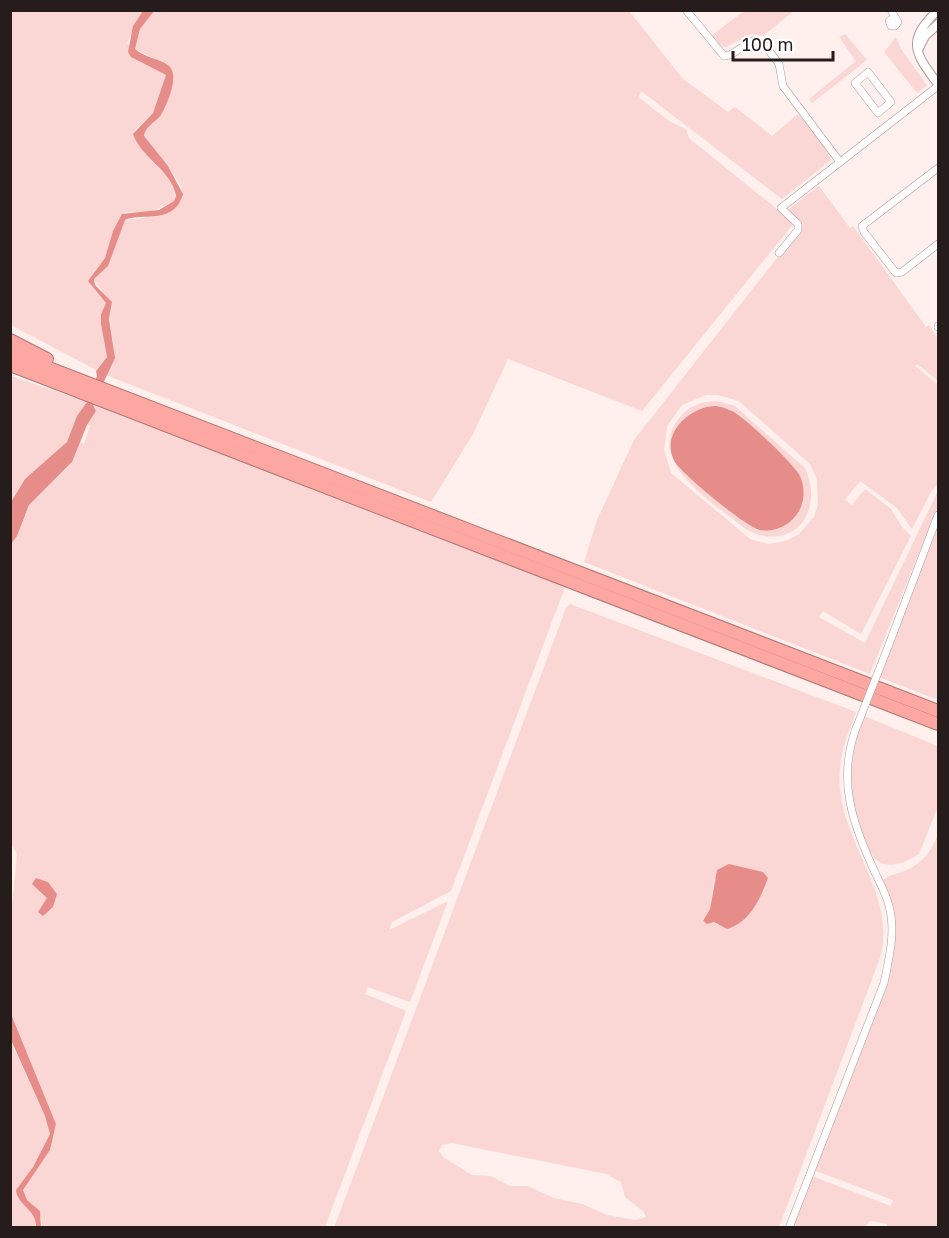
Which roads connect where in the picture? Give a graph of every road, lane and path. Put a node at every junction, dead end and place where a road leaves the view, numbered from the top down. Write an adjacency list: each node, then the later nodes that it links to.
1 (686, 10): 8 (street)
2 (938, 10): 4 (street)
3 (939, 24): 4 (street)
4 (918, 50): 5 (street)
5 (939, 85): 7 (street)
6 (886, 106): 6 (street); 7 (street)
7 (896, 119): 8 (street)
8 (840, 162): 11 (street)
9 (939, 168): 10 (street)
10 (939, 244)
11 (779, 253)
12 (10, 340): 15 (highway)
13 (10, 353): 15 (highway)
14 (12, 366): 15 (highway)
15 (95, 391): 17 (highway); 18 (highway)
16 (939, 515): 19 (street, bridge)
17 (939, 711)
18 (939, 724)
19 (789, 1227)

